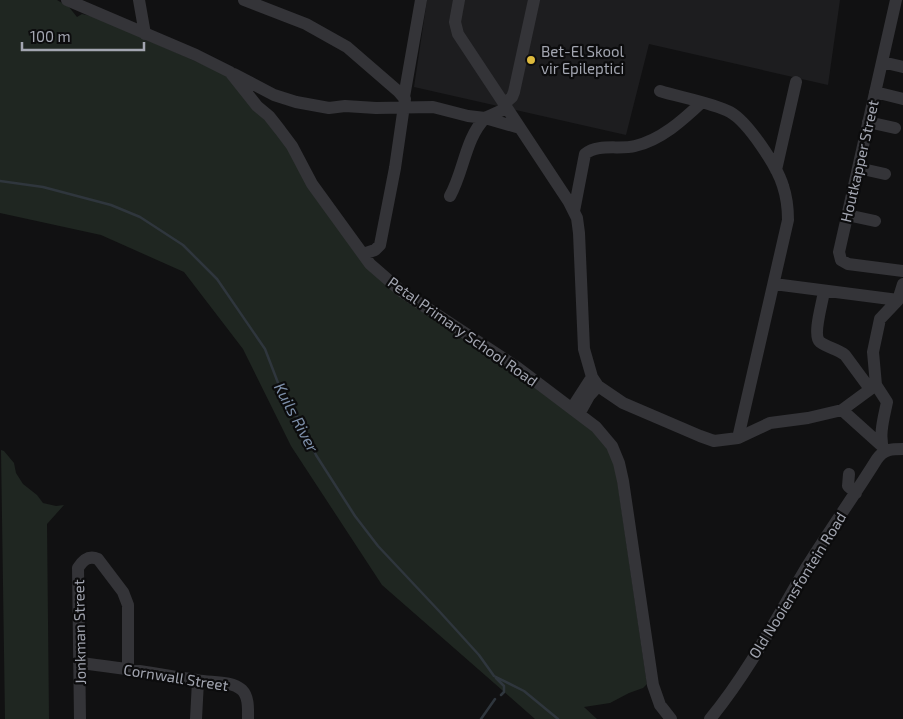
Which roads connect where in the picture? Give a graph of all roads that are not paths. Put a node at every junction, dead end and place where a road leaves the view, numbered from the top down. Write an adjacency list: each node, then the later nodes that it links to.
1 (67, 0): 9 (street, Petal Primary School Road)
2 (139, 0): 9 (street)
3 (244, 0): 17 (street)
4 (420, 0): 17 (street)
5 (459, 0): 19 (street)
6 (534, 0): 19 (street)
7 (896, 0): 8 (street, Houtkapper Street)
8 (898, 17): 10 (street, Houtkapper Street)
9 (145, 34): 12 (street, Petal Primary School Road)
10 (882, 62): 11 (street); 15 (street, Houtkapper Street)
11 (903, 67)
12 (230, 72): 17 (street); 31 (street, Petal Primary School Road)
13 (796, 82): 25 (street)
14 (660, 91): 18 (street)
15 (875, 92): 16 (street); 21 (street, Houtkapper Street)
16 (903, 99)
17 (404, 102): 20 (street); 31 (street)
18 (701, 103): 25 (street); 28 (street)
19 (506, 106): 20 (street); 22 (street)
20 (485, 118): 22 (street); 27 (street)
21 (868, 122): 23 (street); 24 (street, Houtkapper Street)
22 (520, 128): 28 (street)
23 (895, 128)
24 (858, 168): 26 (street); 29 (street, Houtkapper Street)
25 (776, 170): 33 (street)
26 (885, 174)
27 (450, 196)
28 (574, 211): 37 (street)
29 (847, 215): 30 (street); 32 (street, Houtkapper Street)
30 (875, 221)
31 (363, 254): 40 (street, Petal Primary School Road)
32 (903, 271)
33 (774, 284): 35 (street); 41 (street)
34 (903, 284): 36 (street)
35 (824, 291): 36 (street); 38 (street)
36 (898, 300): 38 (street)
37 (595, 381): 40 (street); 41 (street)
38 (873, 387): 39 (street); 42 (street)
39 (842, 410): 41 (street); 42 (street)
40 (575, 411): 52 (street, Petal Primary School Road)
41 (738, 438)
42 (883, 449): 43 (street); 45 (street, Old Nooiensfontein Road)
43 (903, 449)
44 (849, 474): 45 (street)
45 (856, 493): 53 (street, Old Nooiensfontein Road)
46 (79, 663): 47 (street, Cornwall Street); 47 (street, Jonkman Street); 49 (street, Jonkman Street)
47 (128, 668): 48 (street, Cornwall Street)
48 (198, 681): 50 (street); 51 (street, Cornwall Street)
49 (80, 719)
50 (196, 719)
51 (248, 719)
52 (671, 719)
53 (710, 719)

